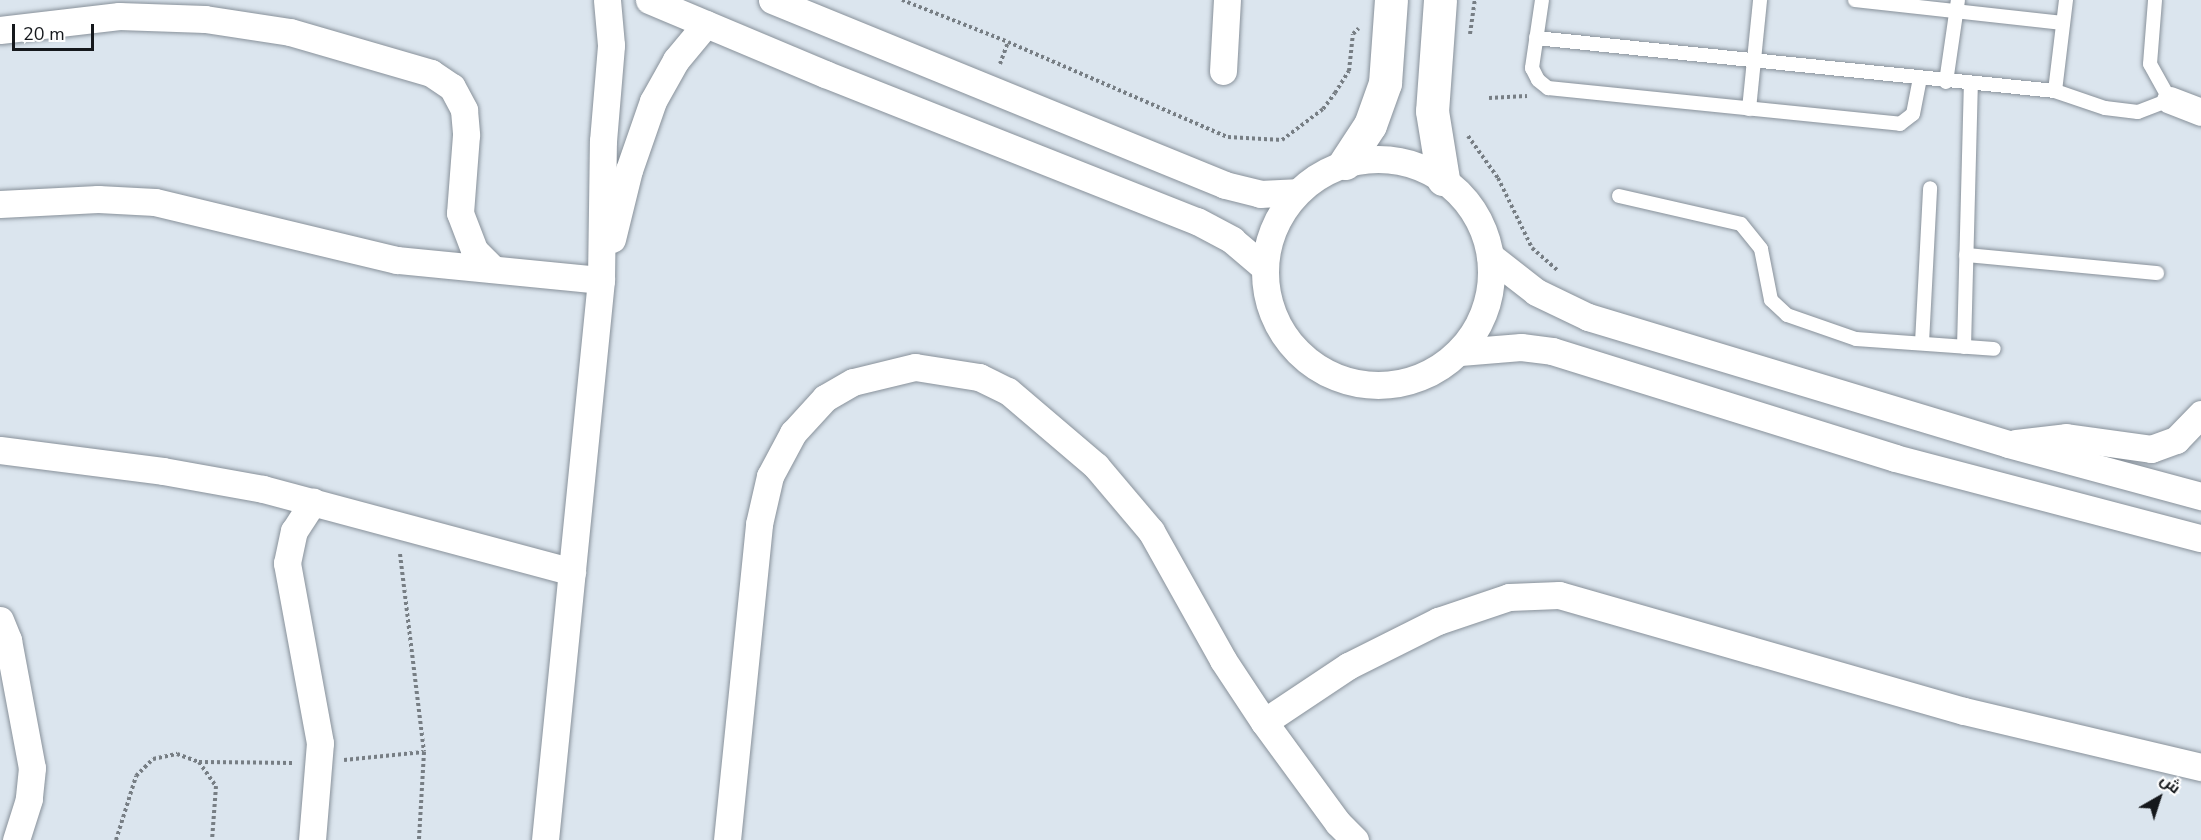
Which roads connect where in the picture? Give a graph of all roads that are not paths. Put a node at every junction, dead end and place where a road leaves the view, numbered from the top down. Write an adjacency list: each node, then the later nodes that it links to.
1 (607, 0): 37 (street)
2 (649, 0): 14 (street)
3 (772, 0): 29 (street)
4 (1227, 0): 18 (street)
5 (1440, 0): 27 (street)
6 (1542, 0): 16 (lane)
7 (1760, 0): 17 (lane)
8 (1855, 0): 11 (lane)
9 (2066, 0): 13 (lane)
10 (2155, 0): 23 (lane)
11 (1957, 6): 13 (lane); 20 (lane)
12 (1390, 15): 26 (street)
13 (2064, 23): 22 (lane)
14 (706, 24): 34 (street); 37 (street)
15 (0, 30): 35 (street)
16 (1536, 38): 17 (lane); 24 (lane)
17 (1754, 62): 19 (lane); 24 (lane)
18 (1223, 70)
19 (1920, 79): 20 (lane); 24 (lane)
20 (1946, 82): 21 (lane)
21 (1971, 84): 22 (lane); 32 (lane)
22 (2055, 92): 23 (lane)
23 (2170, 100): 25 (street)
24 (1749, 108)
25 (2201, 112)
26 (1345, 163): 27 (street); 29 (street)
27 (1443, 179): 33 (street)
28 (1930, 188): 38 (lane)
29 (1296, 192): 34 (street)
30 (1619, 196): 38 (lane)
31 (0, 204): 35 (street)
32 (1966, 255): 36 (lane); 39 (lane)
33 (1491, 256): 41 (street); 43 (street)
34 (1264, 267): 41 (street)
35 (493, 269): 37 (street)
36 (2157, 273)
37 (601, 280): 48 (street)
38 (1922, 344): 39 (lane)
39 (1964, 347): 40 (lane)
40 (1994, 349)
41 (1460, 352): 47 (street)
42 (2201, 414): 43 (street)
43 (2008, 444): 45 (street)
44 (0, 450): 46 (street)
45 (2201, 496)
46 (313, 502): 48 (street); 53 (street)
47 (2201, 538)
48 (572, 572): 54 (street)
49 (0, 620): 52 (street)
50 (1264, 722): 51 (street); 55 (street); 56 (street)
51 (2201, 767)
52 (16, 840)
53 (312, 840)
54 (545, 840)
55 (727, 840)
56 (1355, 840)

